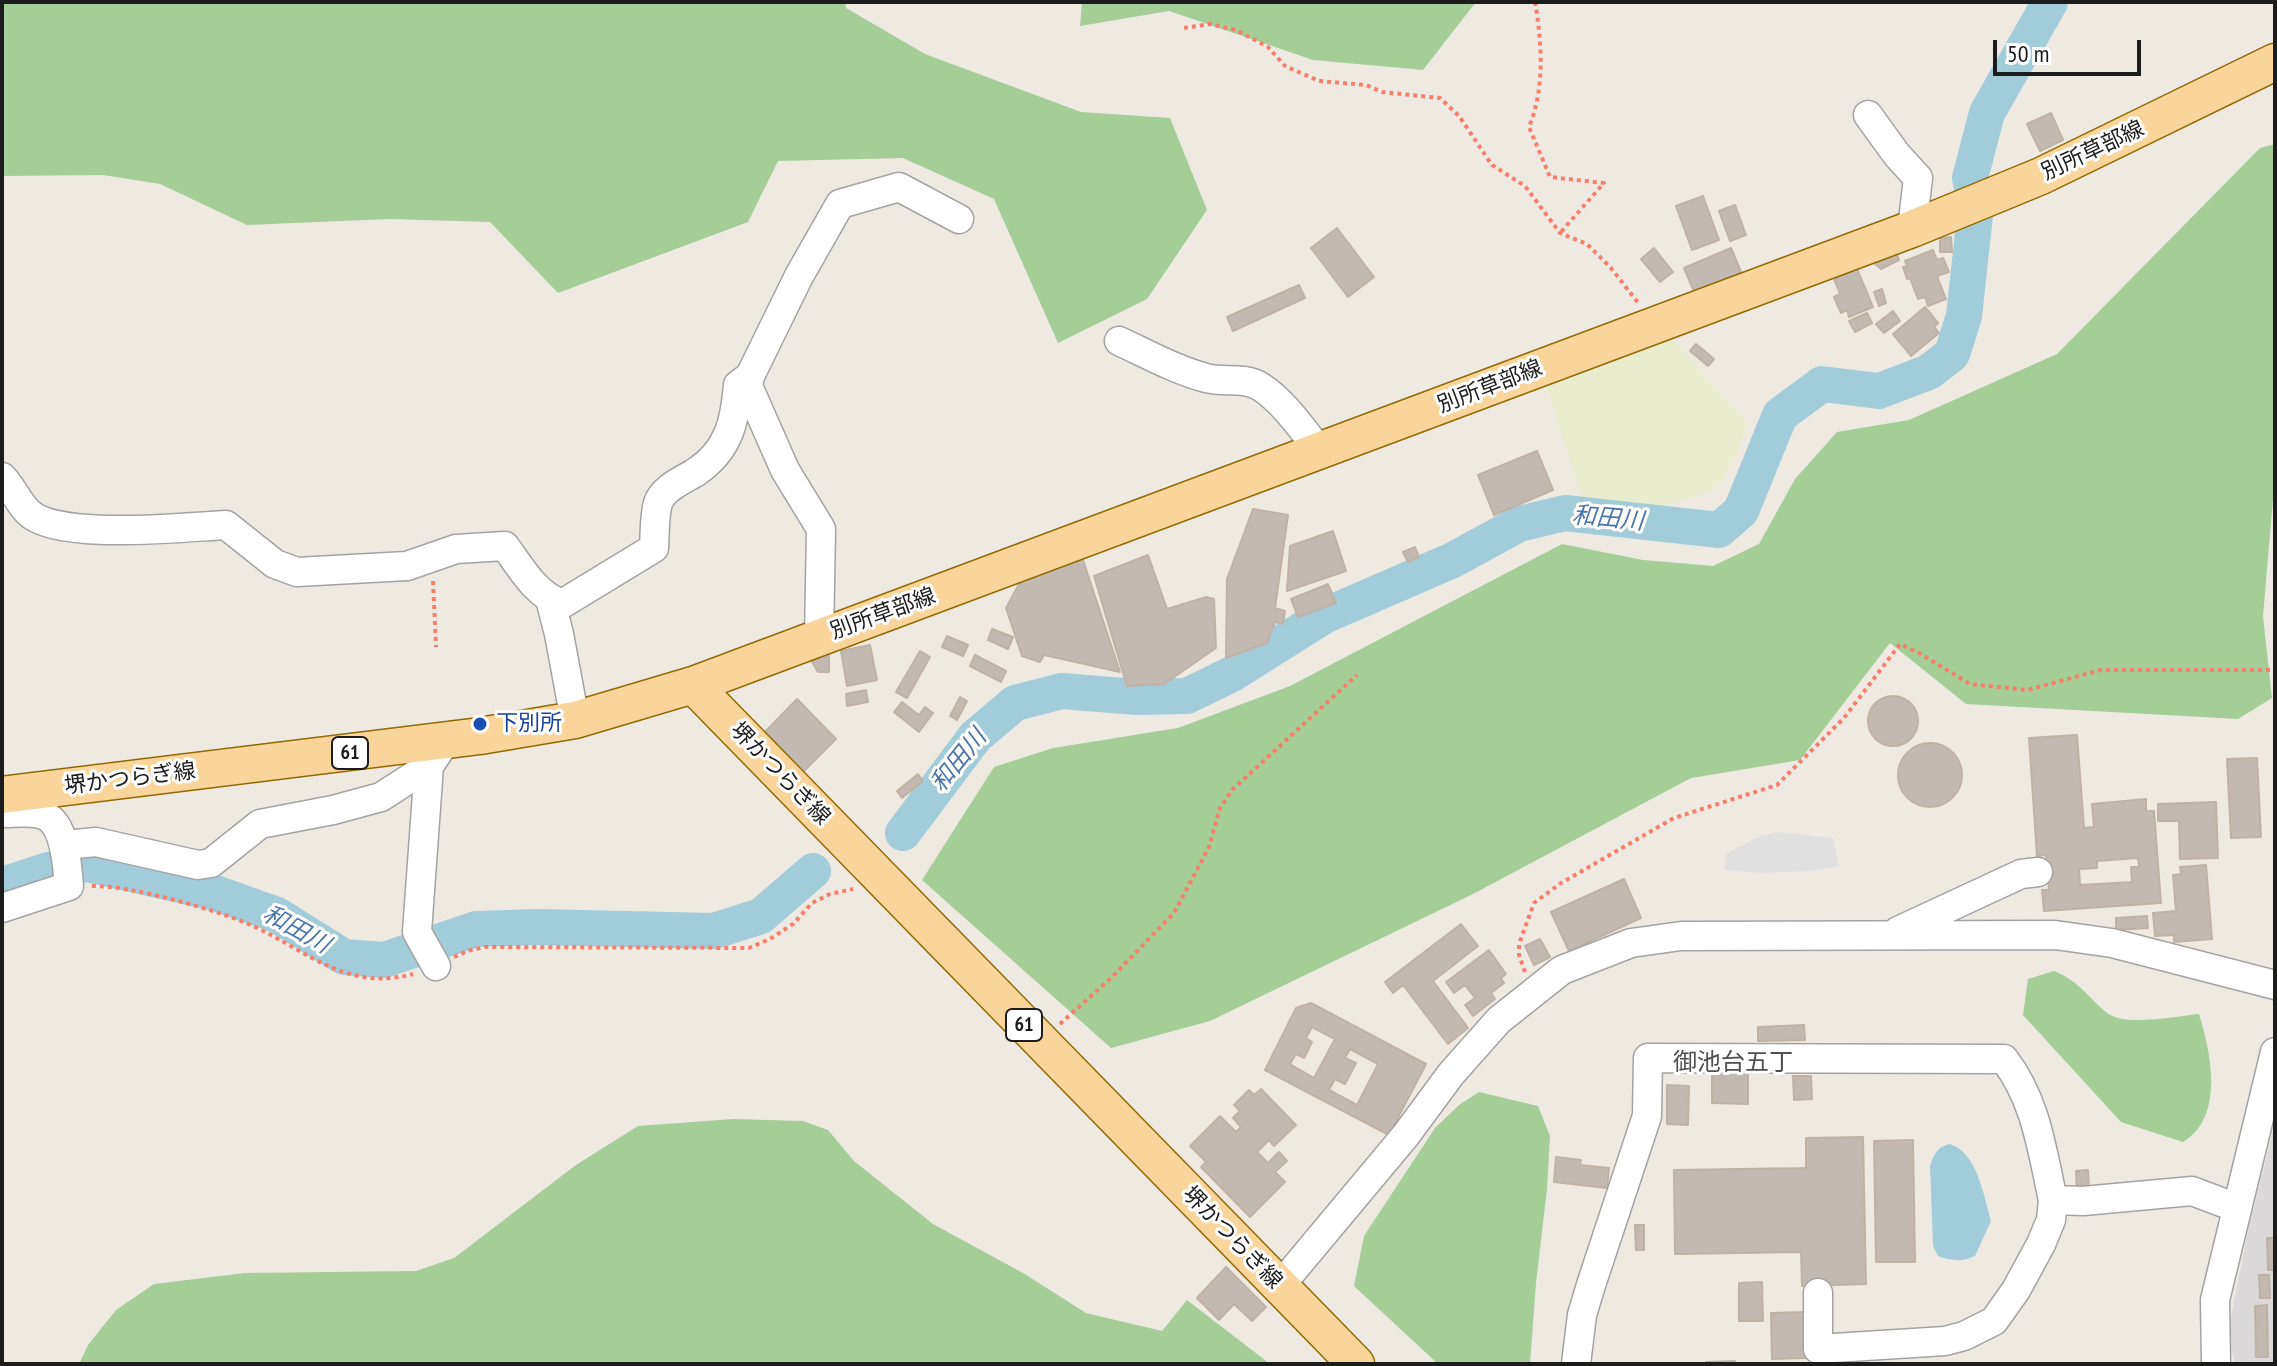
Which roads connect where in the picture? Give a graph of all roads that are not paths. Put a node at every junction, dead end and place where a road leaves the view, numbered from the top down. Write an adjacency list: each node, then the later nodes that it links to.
1 (2275, 62): 4 (main road, 別所草部線)
2 (1868, 115): 4 (street)
3 (959, 219): 6 (street)
4 (1912, 229): 7 (main road, 別所草部線)
5 (1119, 341): 7 (street)
6 (750, 376): 9 (street); 10 (street)
7 (1320, 451): 10 (main road, 別所草部線)
8 (2, 477): 9 (street)
9 (550, 599): 12 (street)
10 (819, 638): 11 (main road, 別所草部線)
11 (693, 685): 12 (main road, 堺かつらぎ線 / 61); 26 (main road, 堺かつらぎ線 / 61)
12 (575, 720): 13 (main road, 堺かつらぎ線 / 61)
13 (437, 754): 14 (main road, 堺かつらぎ線 / 61); 16 (street); 20 (street)
14 (2, 795)
15 (2, 813): 16 (street)
16 (65, 845): 18 (street)
17 (2038, 872): 19 (street)
18 (2, 908)
19 (1891, 935): 21 (street); 26 (street)
20 (436, 966)
21 (2275, 985)
22 (2275, 1052): 23 (street)
23 (2270, 1091): 25 (street)
24 (2053, 1200): 25 (street); 27 (street); 29 (street)
25 (2237, 1208): 30 (street)
26 (1279, 1287): 28 (main road, 堺かつらぎ線 / 61)
27 (1818, 1293)
28 (1356, 1364)
29 (1576, 1364)
30 (2216, 1364)

